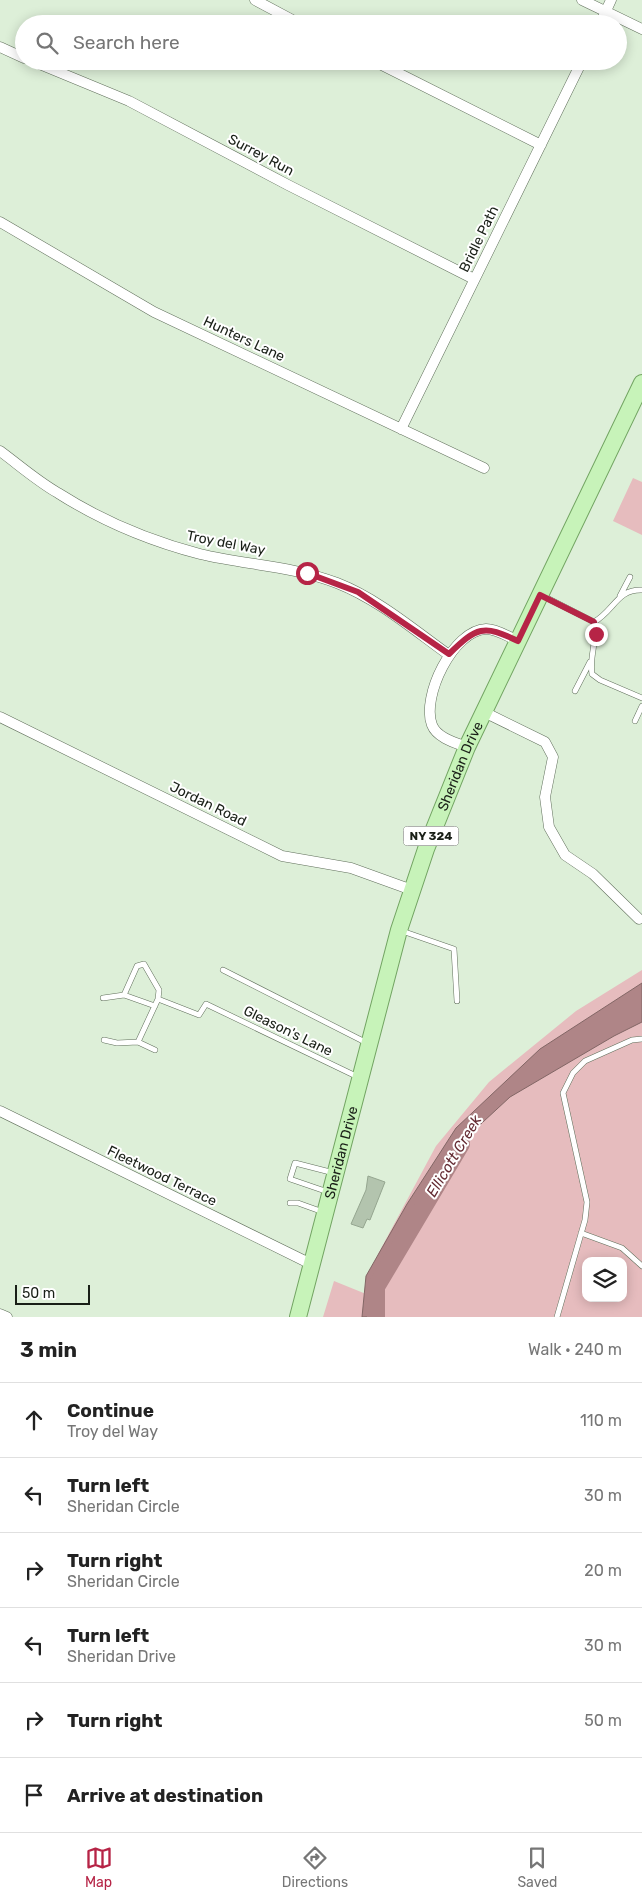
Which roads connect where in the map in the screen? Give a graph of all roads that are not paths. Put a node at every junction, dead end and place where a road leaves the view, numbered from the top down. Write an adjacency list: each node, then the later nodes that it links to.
1 (255, 0): 5 (street)
2 (582, 0): 4 (street)
3 (611, 0): 4 (street)
4 (606, 12): 6 (street); 7 (street)
5 (283, 15)
6 (604, 15)
7 (612, 15)
8 (627, 22): 9 (street)
9 (642, 29)
10 (0, 48): 11 (street)
11 (15, 54)
12 (54, 70): 17 (street, Surrey Run)
13 (392, 70): 15 (street)
14 (578, 70): 15 (street, Bridle Path)
15 (541, 145): 17 (street, Bridle Path)
16 (0, 222): 19 (street, Hunters Lane)
17 (474, 279): 19 (street, Bridle Path)
18 (642, 383): 24 (main road, Sheridan Drive / NY 324)
19 (401, 429): 21 (street, Hunters Lane)
20 (0, 450): 28 (street, Troy del Way)
21 (484, 468)
22 (630, 577): 25 (lane)
23 (642, 590): 25 (lane)
24 (540, 595): 26 (lane); 27 (main road, Sheridan Drive / NY 324)
25 (618, 599): 26 (lane)
26 (594, 622): 29 (lane)
27 (518, 641): 28 (street); 33 (main road, Sheridan Drive / NY 324)
28 (449, 654): 36 (street)
29 (590, 662): 30 (lane); 31 (lane)
30 (575, 692)
31 (642, 698)
32 (642, 706): 35 (lane)
33 (484, 712): 36 (main road, Sheridan Drive / NY 324); 38 (street)
34 (0, 717): 37 (street, Jordan Road)
35 (635, 722)
36 (468, 747): 37 (main road, Sheridan Drive / NY 324)
37 (412, 890): 39 (main road, Sheridan Drive / NY 324)
38 (639, 919)
39 (400, 930): 44 (lane); 49 (main road, Sheridan Drive / NY 324)
40 (223, 970): 49 (lane)
41 (124, 994): 42 (lane); 43 (lane); 45 (lane)
42 (103, 998)
43 (158, 999): 45 (lane); 51 (lane, Gleason's Lane)
44 (457, 1001)
45 (154, 1006): 48 (lane)
46 (642, 1039): 57 (lane)
47 (104, 1040): 48 (lane)
48 (138, 1042): 50 (lane)
49 (369, 1044): 51 (main road, Sheridan Drive / NY 324)
50 (154, 1050)
51 (360, 1079): 53 (main road, Sheridan Drive / NY 324)
52 (0, 1111): 58 (street, Fleetwood Terrace)
53 (336, 1174): 54 (main road, Sheridan Drive / NY 324); 54 (lane)
54 (331, 1193): 56 (main road, Sheridan Drive / NY 324)
55 (290, 1203): 56 (lane)
56 (326, 1213): 58 (main road, Sheridan Drive / NY 324)
57 (581, 1233): 59 (lane); 63 (lane)
58 (313, 1265): 62 (main road, Sheridan Drive / NY 324)
59 (642, 1266)
60 (0, 1314): 61 (street)
61 (7, 1317)
62 (298, 1317)
63 (557, 1317)

